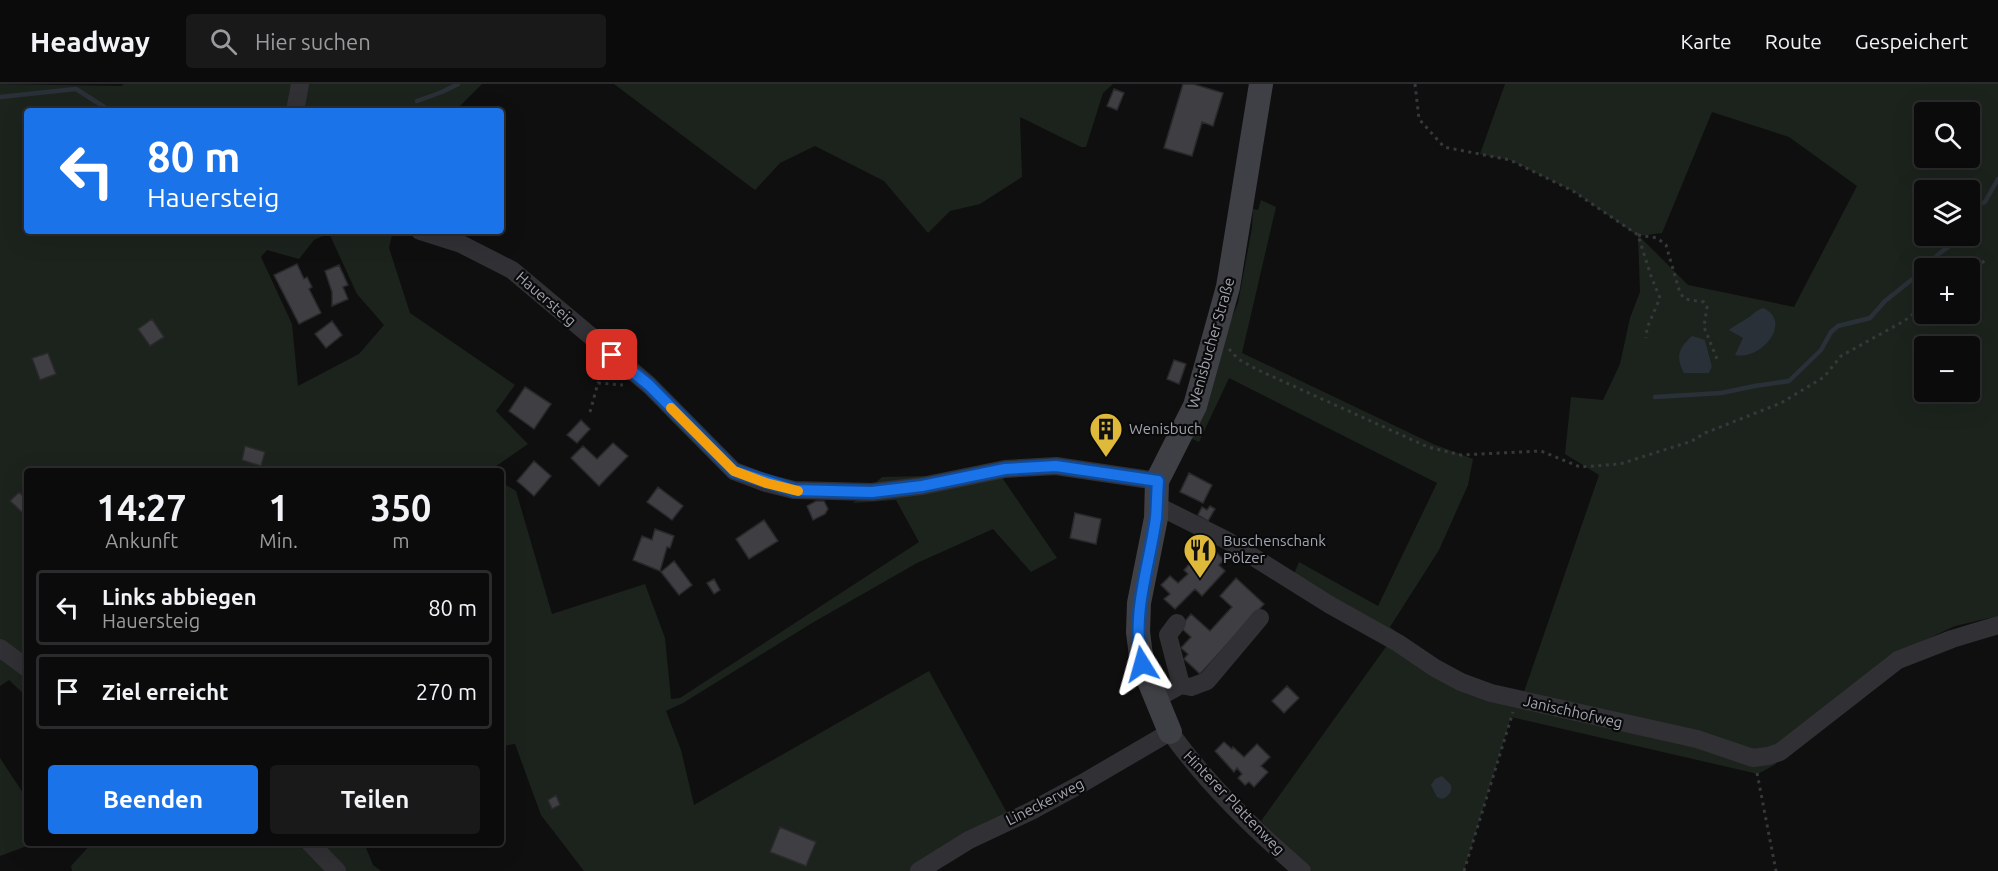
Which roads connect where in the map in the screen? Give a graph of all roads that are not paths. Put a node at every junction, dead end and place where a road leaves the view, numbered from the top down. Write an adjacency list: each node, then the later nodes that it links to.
1 (300, 84): 3 (street)
2 (1261, 84): 5 (street, Wenisbucher Straße)
3 (296, 108)
4 (429, 234): 5 (street, Hauersteig)
5 (1158, 481): 6 (street, Wenisbucher Straße)
6 (1156, 506): 9 (street, Janischhofweg); 13 (street, Wenisbucher Straße)
7 (1260, 618): 12 (street)
8 (1177, 623): 12 (street)
9 (1998, 625)
10 (0, 648): 11 (street)
11 (24, 666)
12 (1181, 685): 13 (street)
13 (1156, 699): 14 (street, Wenisbucher Straße)
14 (1170, 732): 17 (street, Lineckerweg); 18 (street, Hinterer Plattenweg)
15 (313, 846): 16 (street)
16 (337, 871)
17 (920, 871)
18 (1302, 871)

